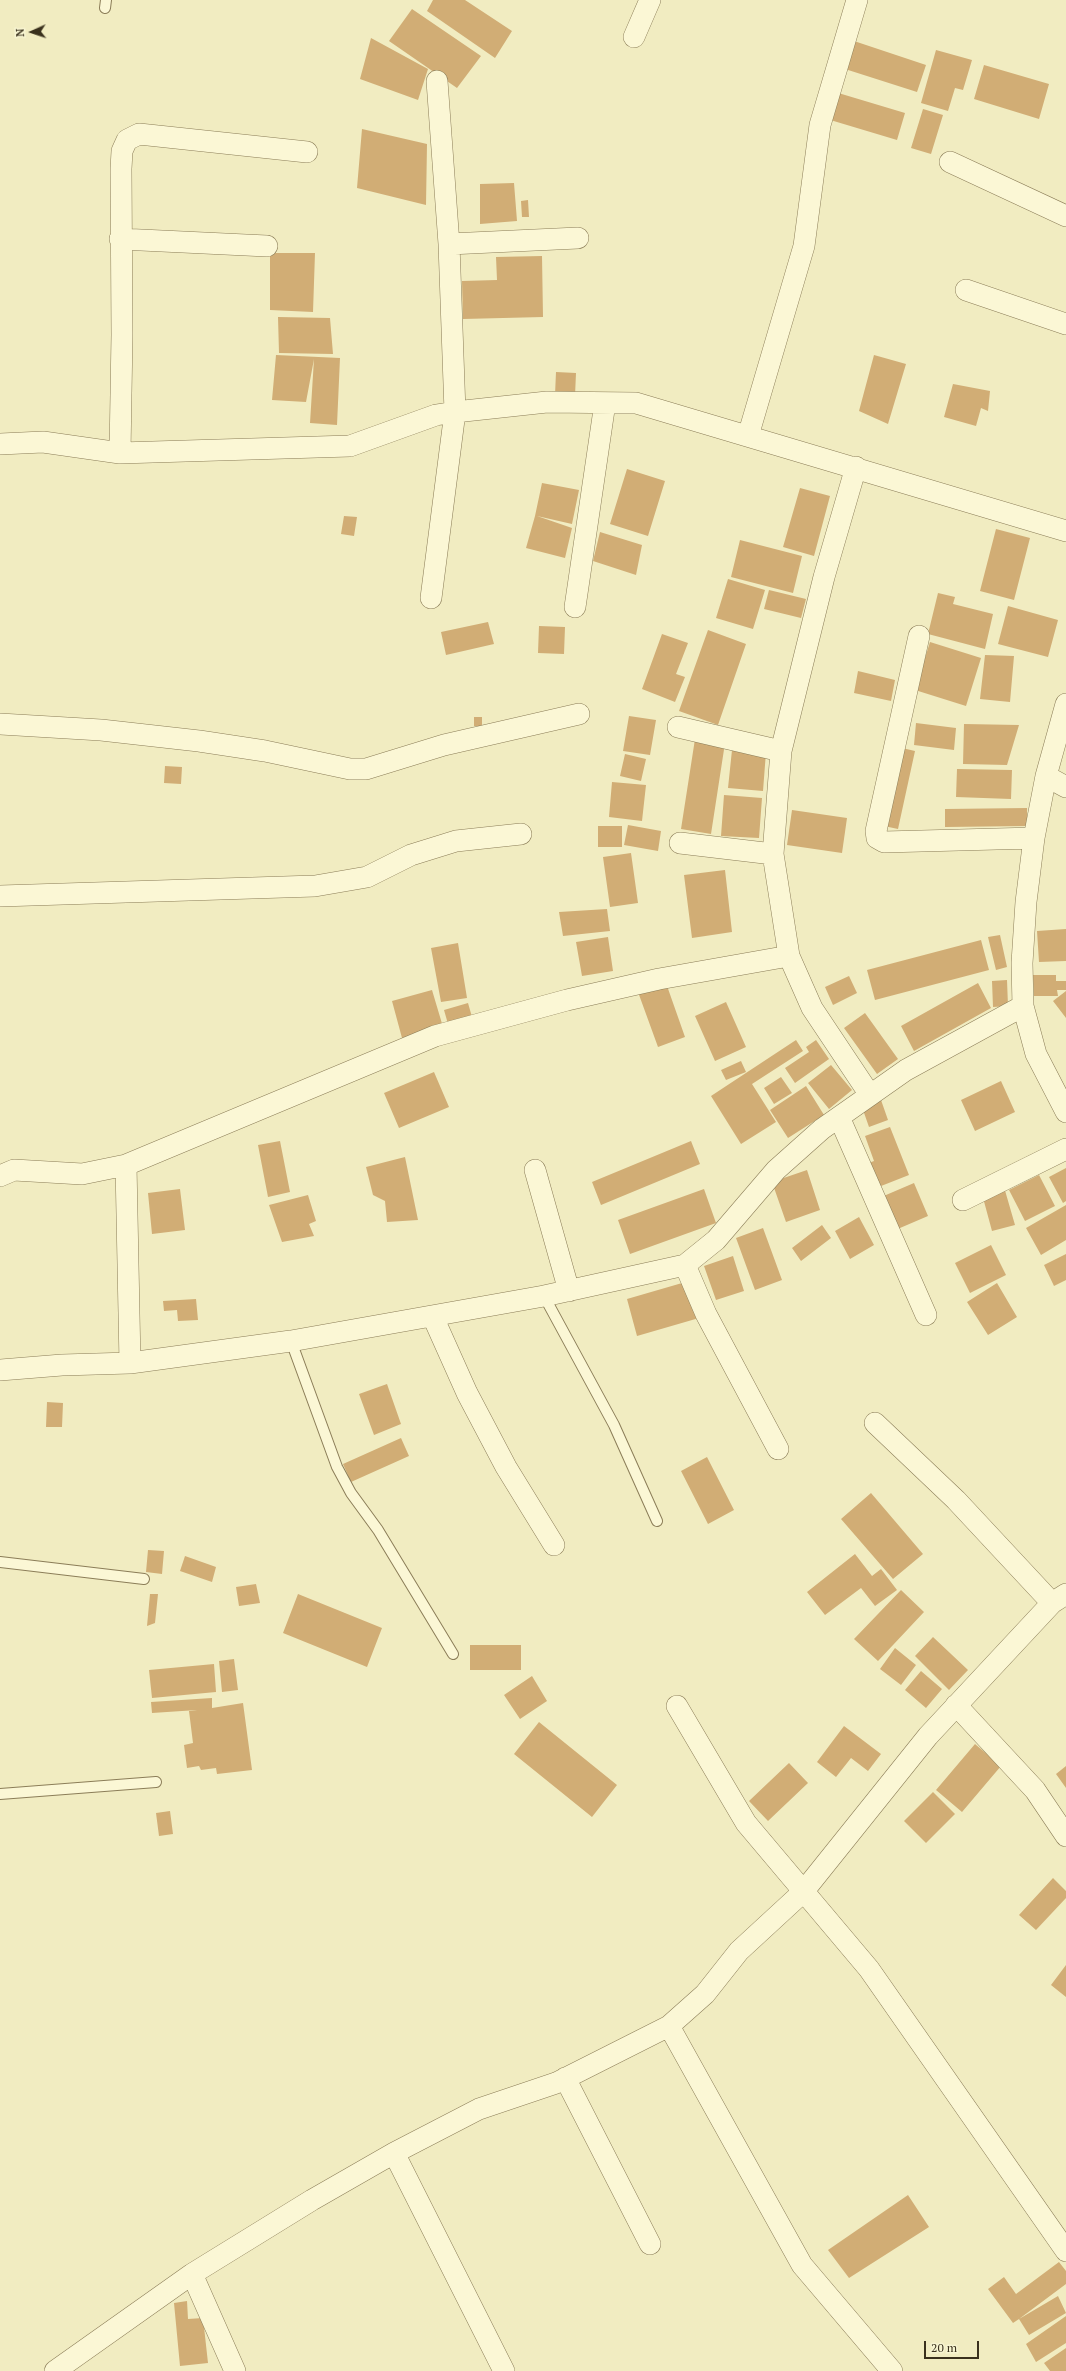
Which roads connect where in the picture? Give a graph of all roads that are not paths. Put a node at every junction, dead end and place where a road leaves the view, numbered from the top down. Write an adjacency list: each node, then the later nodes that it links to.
1 (650, 0): 3 (street)
2 (857, 0): 16 (street)
3 (634, 38)
4 (437, 81): 10 (street)
5 (307, 152): 9 (street)
6 (950, 162): 7 (street)
7 (1066, 216)
8 (578, 238): 10 (street)
9 (120, 239): 11 (street); 18 (street)
10 (449, 244): 15 (street)
11 (267, 246)
12 (966, 290): 13 (street)
13 (1066, 324)
14 (606, 403): 15 (street); 16 (street); 22 (street)
15 (455, 412): 18 (street); 21 (street)
16 (748, 436): 19 (street)
17 (0, 444): 18 (street)
18 (120, 453)
19 (856, 467): 20 (street); 28 (street)
20 (1066, 531)
21 (431, 598)
22 (575, 607)
23 (919, 636): 32 (street)
24 (1066, 704): 29 (street)
25 (579, 714): 26 (street)
26 (0, 724)
27 (678, 727): 28 (street)
28 (781, 751): 34 (street)
29 (1046, 776): 30 (street); 32 (street)
30 (1066, 787)
31 (521, 834): 35 (street)
32 (1034, 838): 37 (street)
33 (680, 842): 34 (street)
34 (773, 854): 36 (street)
35 (0, 896)
36 (789, 956): 38 (street); 42 (street)
37 (1023, 1006): 38 (street); 39 (street)
38 (870, 1095): 40 (street)
39 (1066, 1112)
40 (839, 1116): 46 (street); 49 (street)
41 (1066, 1149): 45 (street)
42 (126, 1165): 44 (street); 52 (street)
43 (535, 1170): 47 (street)
44 (0, 1176)
45 (963, 1200)
46 (685, 1265): 47 (street); 55 (street)
47 (569, 1290): 48 (street)
48 (544, 1296): 50 (street); 56 (lane)
49 (926, 1315)
50 (433, 1317): 51 (street); 57 (street)
51 (290, 1341): 52 (street); 61 (lane)
52 (130, 1363): 53 (street)
53 (0, 1370)
54 (876, 1423): 60 (street)
55 (778, 1449)
56 (657, 1521)
57 (554, 1545)
58 (0, 1562): 59 (lane)
59 (144, 1578)
60 (1059, 1599): 62 (street)
61 (453, 1654)
62 (956, 1705): 66 (street); 67 (street)
63 (676, 1706): 67 (street)
64 (156, 1782): 65 (lane)
65 (0, 1794)
66 (1066, 1836)
67 (803, 1892): 68 (street); 72 (street)
68 (669, 2026): 69 (street); 77 (street)
69 (565, 2078): 70 (street); 71 (street)
70 (394, 2153): 73 (street); 76 (street)
71 (650, 2244)
72 (1066, 2251)
73 (192, 2274): 74 (street); 75 (street)
74 (55, 2371)
75 (235, 2371)
76 (504, 2371)
77 (892, 2371)

